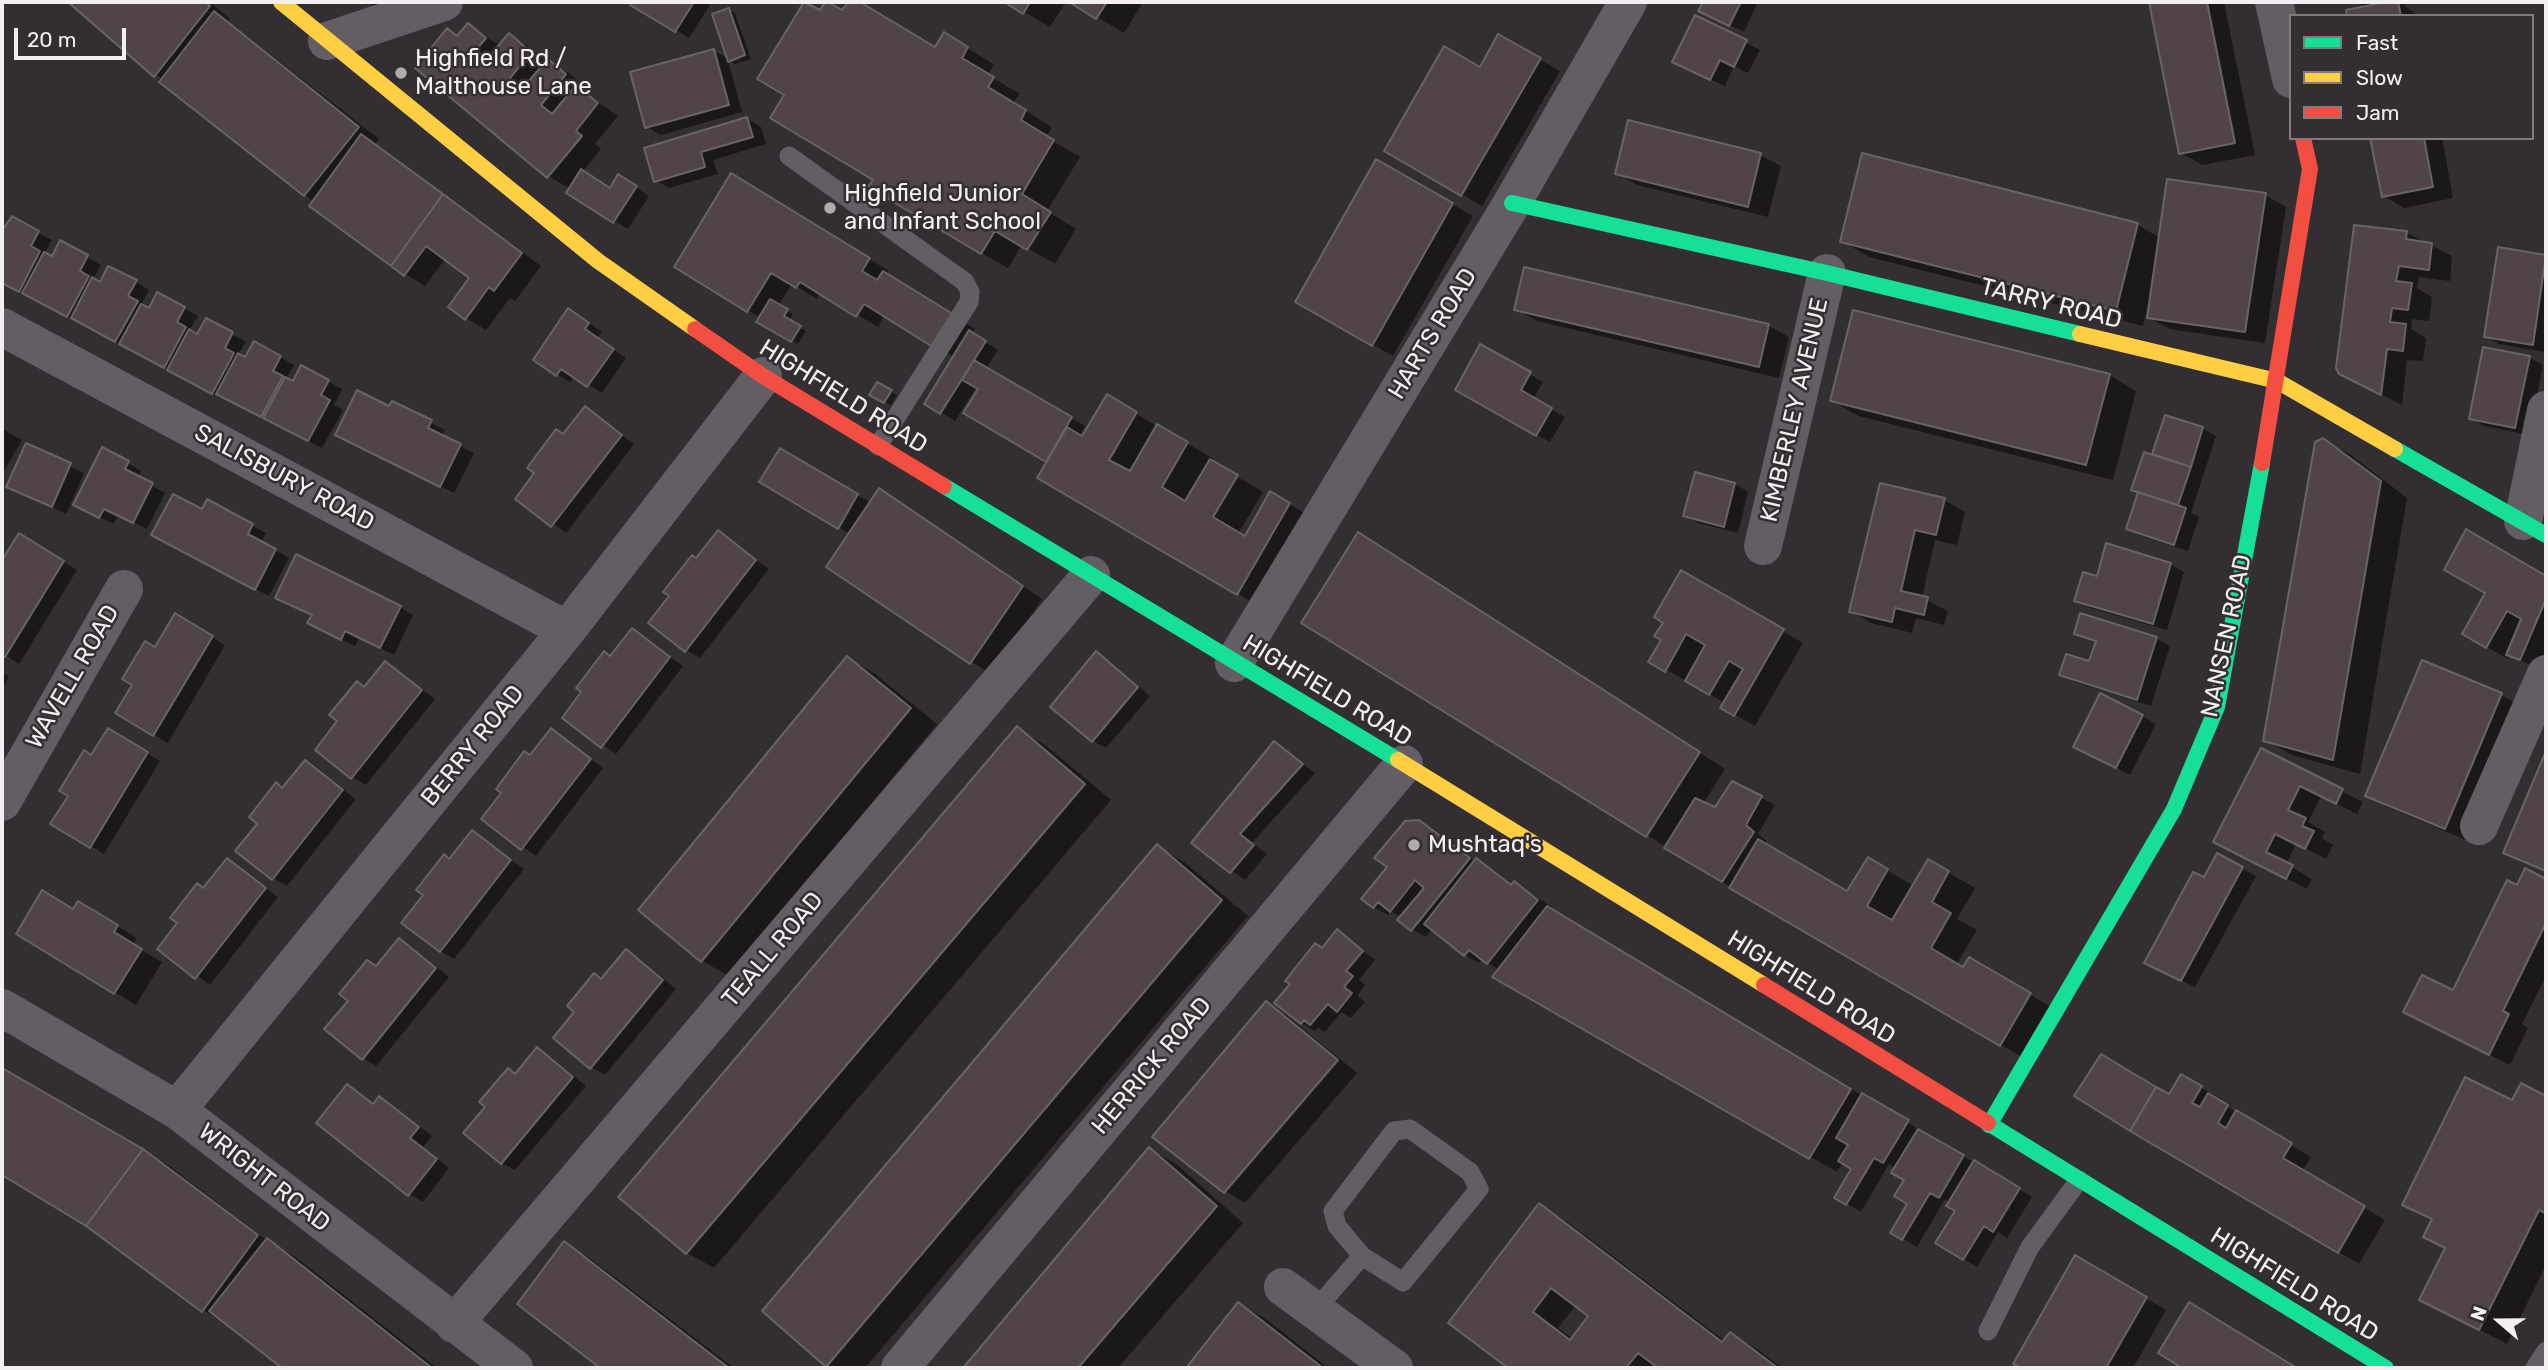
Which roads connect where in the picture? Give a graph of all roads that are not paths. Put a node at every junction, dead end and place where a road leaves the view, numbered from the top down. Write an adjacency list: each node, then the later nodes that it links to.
1 (281, 2): 5 (main road, HIGHFIELD ROAD)
2 (444, 2): 5 (street)
3 (1628, 2): 9 (street, HARTS ROAD)
4 (2274, 2): 6 (street)
5 (327, 40): 12 (main road, HIGHFIELD ROAD)
6 (2289, 70)
7 (2304, 140): 13 (main road, NANSEN ROAD)
8 (789, 156): 15 (lane)
9 (1512, 203): 10 (main road, TARRY ROAD); 21 (street, HARTS ROAD)
10 (1826, 273): 13 (main road, TARRY ROAD); 17 (street, KIMBERLEY AVENUE)
11 (2, 327): 20 (street, SALISBURY ROAD)
12 (762, 376): 15 (main road, HIGHFIELD ROAD); 20 (street, BERRY ROAD)
13 (2277, 381): 16 (main road, TARRY ROAD); 28 (main road, NANSEN ROAD)
14 (2546, 410): 16 (street)
15 (878, 446): 18 (main road, HIGHFIELD ROAD)
16 (2535, 528)
17 (1763, 546)
18 (1091, 575): 21 (main road, HIGHFIELD ROAD); 33 (street, TEALL ROAD)
19 (124, 589): 24 (street, WAVELL ROAD)
20 (567, 630): 27 (street, BERRY ROAD)
21 (1234, 663): 23 (main road, HIGHFIELD ROAD)
22 (2546, 674): 25 (street)
23 (1404, 764): 28 (main road, HIGHFIELD ROAD); 37 (street, HERRICK ROAD)
24 (2, 802)
25 (2479, 826)
26 (2, 1008): 27 (street, WRIGHT ROAD)
27 (177, 1111): 33 (street, WRIGHT ROAD)
28 (1989, 1125): 29 (main road, HIGHFIELD ROAD)
29 (2079, 1180): 34 (lane); 39 (main road, HIGHFIELD ROAD)
30 (1362, 1256): 30 (lane); 32 (lane)
31 (1283, 1287): 32 (street)
32 (1315, 1310): 38 (street)
33 (454, 1324): 36 (street, WRIGHT ROAD)
34 (1988, 1331)
35 (2546, 1351): 40 (lane)
36 (513, 1368)
37 (900, 1368)
38 (1394, 1368)
39 (2386, 1368)
40 (2535, 1368)

